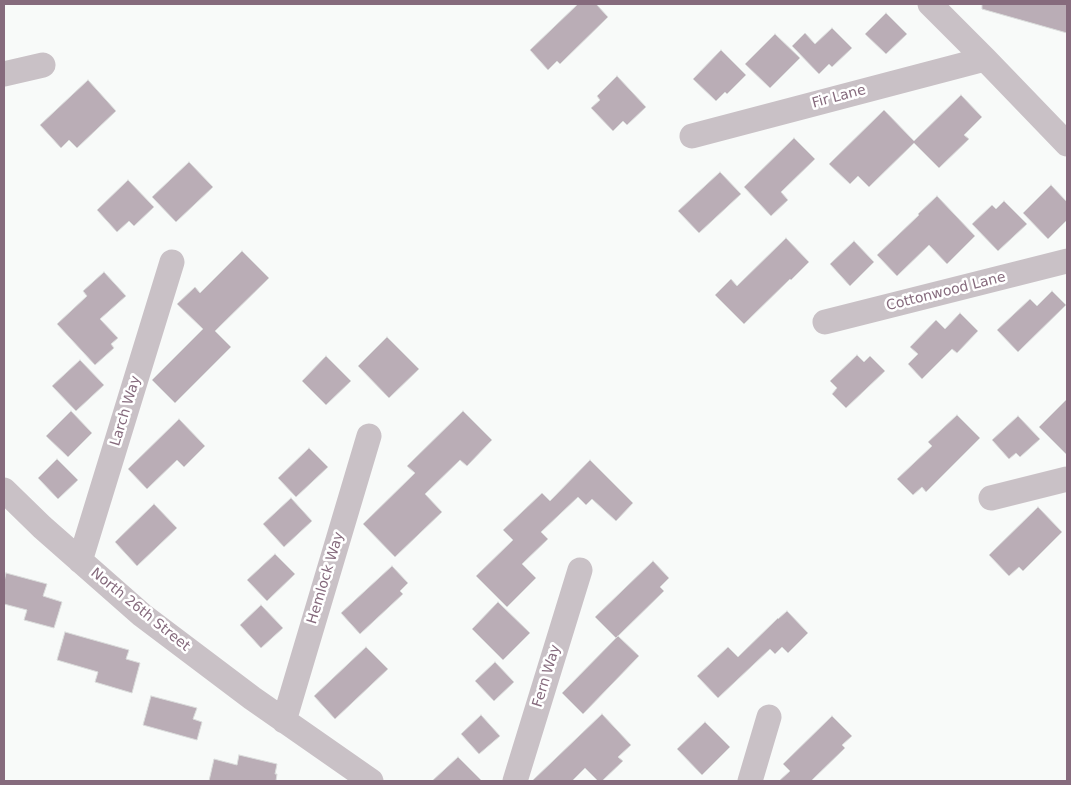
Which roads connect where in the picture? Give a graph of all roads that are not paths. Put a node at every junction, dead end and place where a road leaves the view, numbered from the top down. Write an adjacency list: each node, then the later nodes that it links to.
1 (930, 4): 2 (street)
2 (985, 59): 5 (street, Fir Lane); 6 (street)
3 (44, 65): 4 (street)
4 (4, 74)
5 (692, 136)
6 (1067, 144)
7 (1067, 261): 9 (street, Cottonwood Lane)
8 (172, 262): 14 (street, Larch Way)
9 (825, 322)
10 (369, 436): 17 (street, Hemlock Way)
11 (1067, 478): 13 (street)
12 (4, 490): 14 (street, North 26th Street)
13 (991, 498)
14 (80, 560): 17 (street, North 26th Street)
15 (580, 570): 19 (street, Fern Way)
16 (769, 717): 20 (street)
17 (284, 721): 18 (street, North 26th Street)
18 (370, 781)
19 (515, 781)
20 (750, 781)

